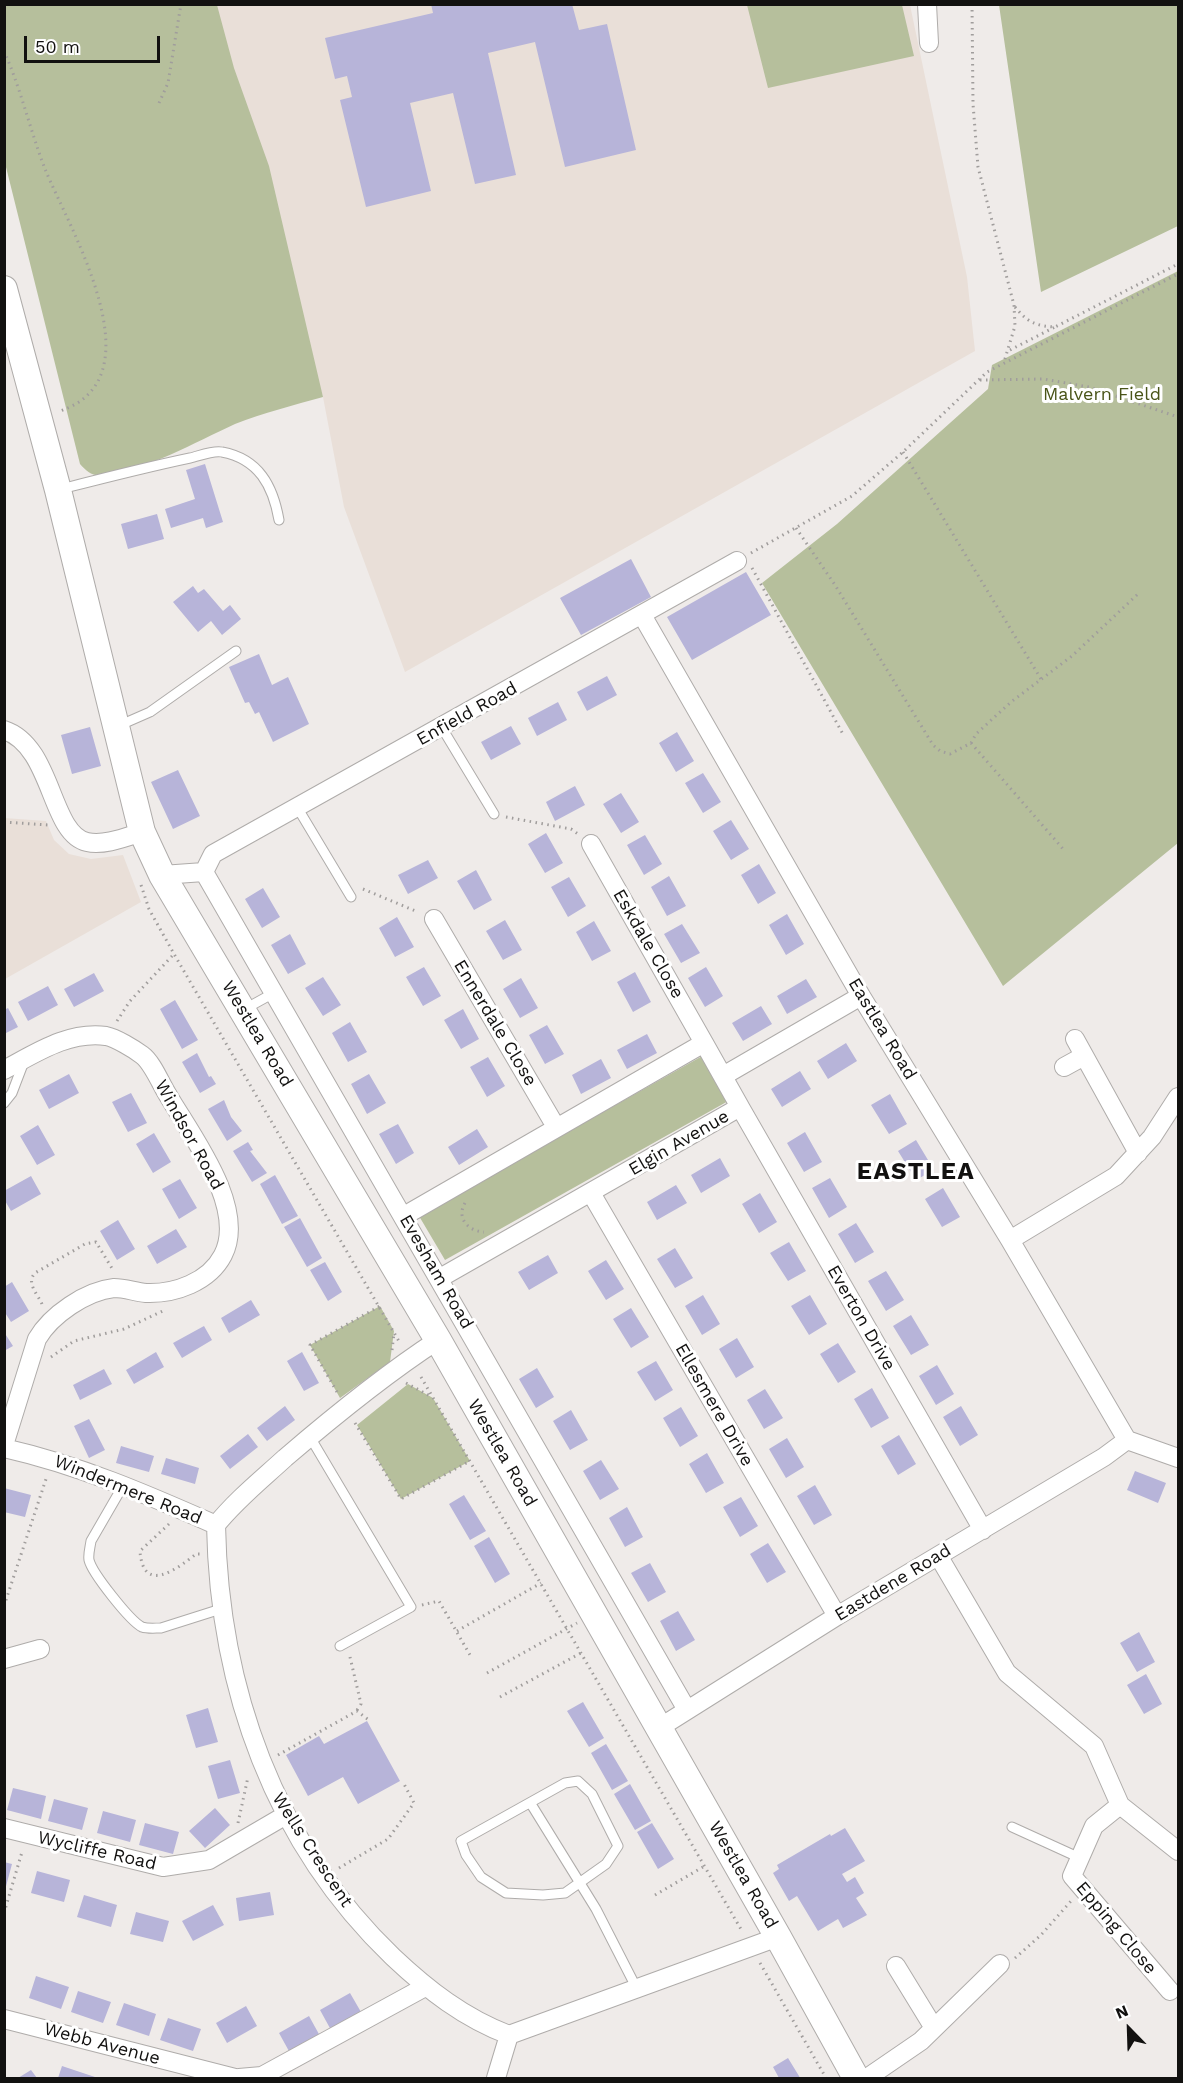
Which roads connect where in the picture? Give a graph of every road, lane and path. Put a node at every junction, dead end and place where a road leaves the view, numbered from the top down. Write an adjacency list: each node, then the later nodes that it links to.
1 (181, 4): 6 (path)
2 (927, 4): 4 (street)
3 (972, 4): 10 (path)
4 (929, 43)
5 (4, 51): 16 (path)
6 (159, 104)
7 (1179, 264): 11 (path)
8 (1179, 274): 13 (path)
9 (4, 289): 16 (main road, Westlea Road)
10 (1015, 307): 11 (path); 12 (path)
11 (1055, 327): 12 (path)
12 (1008, 350): 13 (path)
13 (1003, 363): 14 (path)
14 (978, 380): 15 (path); 17 (path)
15 (1179, 417)
16 (39, 418): 18 (main road, Westlea Road)
17 (903, 452): 20 (path); 25 (path)
18 (58, 490): 19 (lane); 26 (main road, Westlea Road)
19 (279, 520)
20 (796, 528): 21 (path); 30 (path)
21 (741, 559): 23 (street, Enfield Road); 29 (path)
22 (1140, 592): 25 (path)
23 (642, 615): 27 (street, Enfield Road); 45 (street, Eastlea Road)
24 (236, 651): 26 (lane)
25 (1041, 679): 30 (path)
26 (118, 726): 35 (main road, Westlea Road)
27 (442, 728): 31 (street, Enfield Road); 32 (lane)
28 (4, 730): 34 (street)
29 (844, 736)
30 (971, 743): 37 (path)
31 (297, 807): 38 (street, Enfield Road); 40 (lane)
32 (494, 814): 36 (path)
33 (4, 822): 34 (path)
34 (65, 823): 35 (street)
35 (142, 832): 39 (main road, Westlea Road)
36 (591, 844): 49 (street, Eskdale Close)
37 (1064, 850)
38 (204, 872): 39 (street); 44 (street, Evesham Road)
39 (151, 877): 43 (path); 46 (main road, Westlea Road)
40 (344, 886): 41 (lane); 42 (path)
41 (351, 897)
42 (434, 919): 58 (street, Ennerdale Close)
43 (174, 954): 47 (path); 68 (path)
44 (273, 994): 46 (lane); 62 (street, Evesham Road)
45 (861, 996): 54 (street); 64 (street, Eastlea Road)
46 (243, 1010): 70 (main road, Westlea Road)
47 (107, 1036): 51 (street); 66 (street, Windsor Road)
48 (1075, 1039): 50 (street)
49 (704, 1043): 54 (street, Elgin Avenue); 58 (street)
50 (1084, 1056): 52 (street); 59 (street)
51 (25, 1059): 53 (street); 56 (lane)
52 (1064, 1067)
53 (4, 1070)
54 (723, 1076): 57 (street, Elgin Avenue)
55 (1179, 1097): 59 (street)
56 (4, 1103)
57 (740, 1107): 60 (street, Elgin Avenue); 84 (street, Everton Drive)
58 (556, 1127): 62 (street)
59 (1138, 1153): 64 (street)
60 (591, 1193): 65 (street, Elgin Avenue); 92 (street, Ellesmere Drive)
61 (467, 1199): 63 (path)
62 (404, 1215): 65 (street, Evesham Road)
63 (488, 1231)
64 (1010, 1240): 76 (street, Eastlea Road)
65 (440, 1278): 102 (street, Evesham Road)
66 (116, 1288): 69 (street, Windsor Road); 69 (path)
67 (175, 1305): 73 (path)
68 (380, 1306): 71 (path); 74 (path)
69 (46, 1323): 73 (street)
70 (438, 1340): 74 (street); 91 (main road, Westlea Road)
71 (400, 1343)
72 (421, 1377): 80 (path)
73 (24, 1380): 77 (street)
74 (346, 1408): 75 (street); 80 (path)
75 (310, 1437): 83 (street); 89 (lane)
76 (1127, 1440): 78 (street); 84 (street, Eastdene Road)
77 (4, 1447): 79 (street, Windermere Road)
78 (1179, 1458)
79 (51, 1459): 81 (street, Windermere Road); 88 (path)
80 (470, 1461): 87 (path)
81 (124, 1484): 82 (street, Windermere Road); 90 (lane)
82 (184, 1511): 83 (street, Windermere Road); 85 (path)
83 (216, 1525): 85 (street, Wells Crescent)
84 (983, 1530): 86 (street, Eastdene Road)
85 (217, 1553): 90 (street, Wells Crescent)
86 (939, 1557): 92 (street, Eastdene Road); 109 (street)
87 (541, 1583): 93 (path); 94 (path)
88 (4, 1606)
89 (411, 1607): 94 (path); 95 (lane)
90 (224, 1608): 106 (street, Wells Crescent)
91 (594, 1614): 93 (path); 105 (main road, Westlea Road)
92 (837, 1616): 102 (street, Eastdene Road)
93 (566, 1629): 97 (path); 100 (path)
94 (457, 1631): 98 (path)
95 (343, 1645): 103 (path)
96 (40, 1650): 99 (street)
97 (581, 1653): 101 (path); 117 (path)
98 (470, 1655)
99 (4, 1659)
100 (487, 1673)
101 (500, 1697)
102 (687, 1710): 105 (street, Eastdene Road)
103 (357, 1711): 104 (path); 106 (path)
104 (370, 1720)
105 (659, 1728): 123 (main road, Westlea Road)
106 (261, 1764): 110 (street, Wells Crescent); 114 (path)
107 (404, 1784): 118 (path)
108 (531, 1804): 119 (lane); 119 (lane); 119 (lane)
109 (1120, 1805): 115 (street); 116 (street, Epping Close)
110 (286, 1815): 114 (street, Wycliffe Road); 118 (street, Wells Crescent)
111 (1012, 1827): 116 (lane)
112 (4, 1828): 113 (street, Wycliffe Road)
113 (27, 1834): 114 (street, Wycliffe Road); 122 (path)
114 (233, 1846)
115 (1179, 1851)
116 (1080, 1858): 120 (street, Epping Close)
117 (704, 1867): 121 (path); 124 (path)
118 (324, 1876): 128 (street, Wells Crescent)
119 (579, 1883): 129 (lane)
120 (1083, 1889): 126 (path); 130 (street, Epping Close)
121 (655, 1894)
122 (4, 1913)
123 (778, 1937): 129 (street); 138 (main road, Westlea Road)
124 (747, 1939)
125 (760, 1961): 137 (path)
126 (1000, 1964): 132 (street)
127 (896, 1966): 132 (street)
128 (425, 1987): 133 (street, Wells Crescent); 134 (street, Webb Avenue)
129 (637, 1989): 133 (street)
130 (1170, 1991)
131 (4, 2019): 135 (street, Webb Avenue)
132 (934, 2028): 139 (street)
133 (509, 2035): 136 (street)
134 (263, 2077): 135 (street, Webb Avenue)
135 (237, 2079)
136 (496, 2079)
137 (826, 2079)
138 (856, 2079)
139 (867, 2079)

